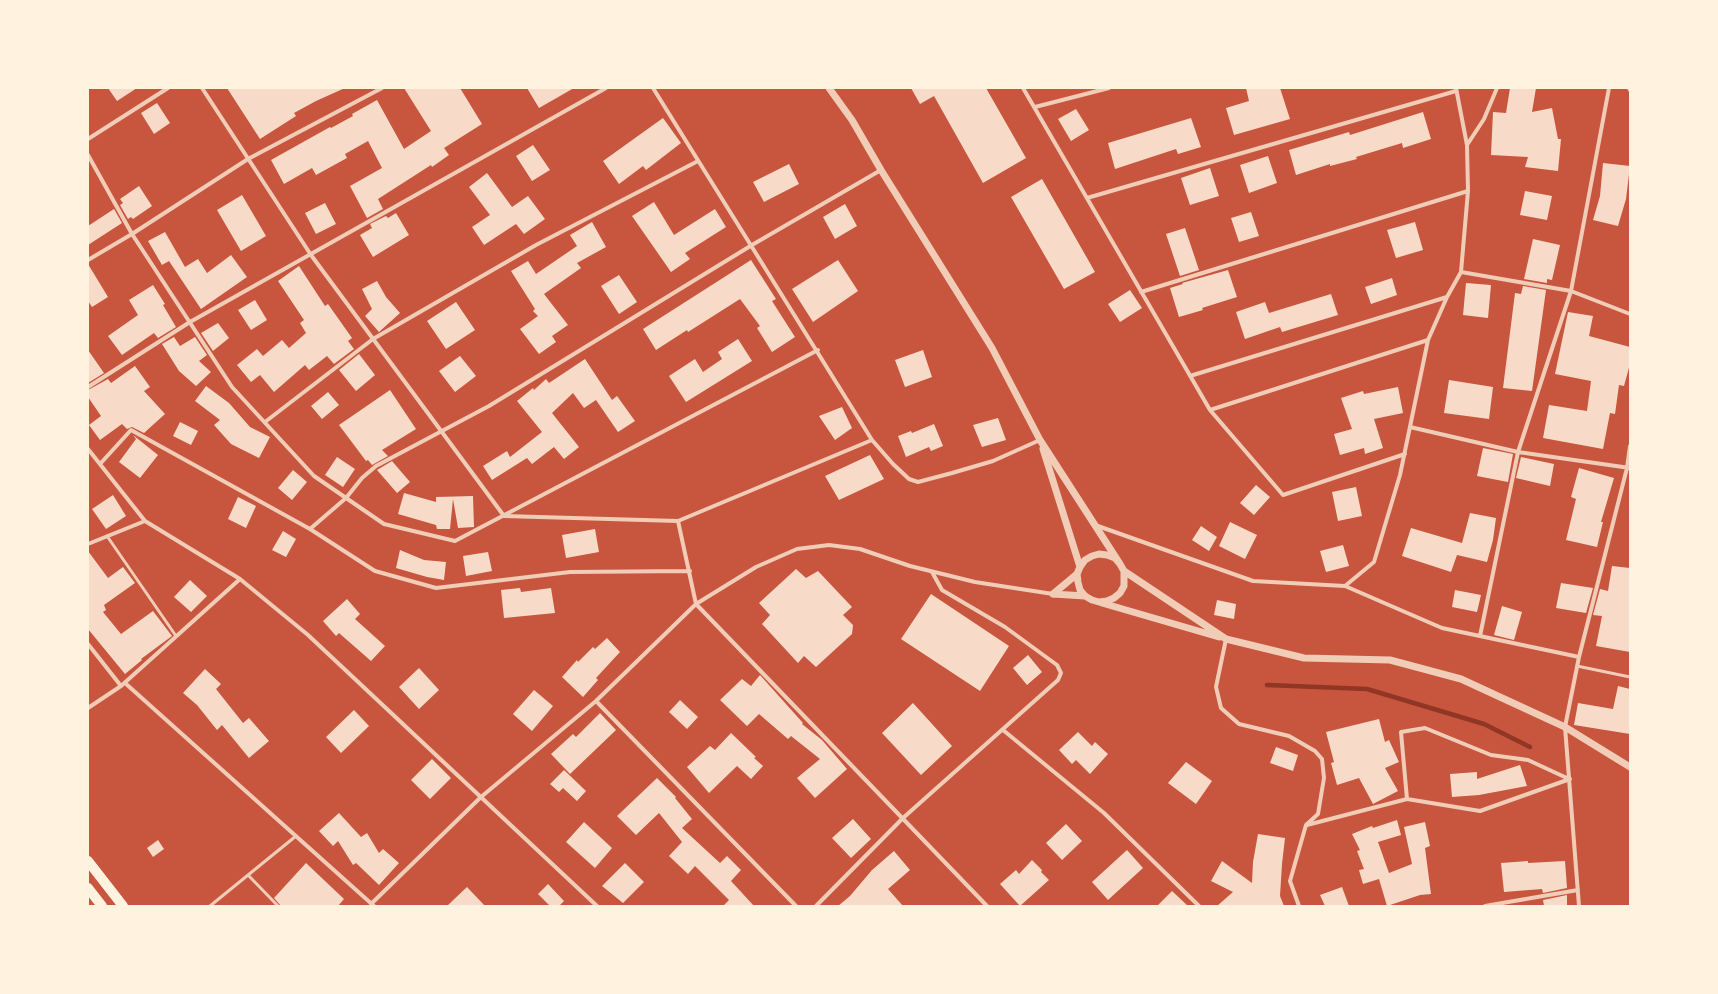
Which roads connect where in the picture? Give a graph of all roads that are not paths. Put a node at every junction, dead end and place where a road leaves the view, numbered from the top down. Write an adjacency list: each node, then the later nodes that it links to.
1 (168, 88): 13 (street)
2 (202, 88): 16 (street)
3 (382, 88): 16 (street)
4 (606, 88): 23 (street)
5 (653, 88): 17 (street)
6 (829, 88): 18 (street)
7 (1023, 88): 12 (street)
8 (1109, 88): 12 (street)
9 (1497, 88): 14 (street)
10 (1609, 88): 27 (street)
11 (1456, 89): 14 (street); 20 (street)
12 (1035, 108): 20 (street)
13 (88, 139)
14 (1467, 145): 19 (street)
15 (88, 155): 21 (street)
16 (248, 159): 21 (street); 23 (street)
17 (698, 161): 22 (street); 31 (street)
18 (881, 170): 22 (street); 41 (street)
19 (1468, 191): 25 (street); 26 (street)
20 (1087, 198): 26 (street)
21 (132, 234): 24 (street); 30 (street)
22 (752, 245): 33 (street); 39 (street)
23 (311, 255): 30 (street); 31 (street)
24 (88, 260)
25 (1461, 272): 27 (street); 28 (street)
26 (1141, 292): 34 (street)
27 (1571, 292): 29 (street); 44 (street)
28 (1447, 297): 32 (street); 34 (street)
29 (1630, 314)
30 (190, 322): 35 (street); 37 (street)
31 (373, 339): 37 (street); 39 (street)
32 (1428, 340): 36 (street); 38 (street)
33 (818, 350): 40 (street); 49 (street)
34 (1190, 376): 36 (street)
35 (88, 387)
36 (1210, 410): 45 (street)
37 (265, 422): 48 (street)
38 (1410, 426): 44 (street); 45 (street)
39 (441, 430): 48 (street); 49 (street)
40 (872, 440): 41 (street); 51 (street)
41 (1040, 440): 52 (street); 56 (street)
42 (1630, 446): 47 (street)
43 (88, 449): 46 (street)
44 (1518, 452): 47 (street); 68 (street)
45 (1405, 454): 62 (street)
46 (100, 464): 50 (street); 53 (street)
47 (1629, 468): 71 (street)
48 (346, 498): 49 (street); 53 (street)
49 (504, 516): 51 (street)
50 (145, 521): 54 (street); 61 (street)
51 (678, 521): 58 (street)
52 (1095, 524): 57 (street); 62 (street)
53 (310, 529): 58 (street)
54 (107, 536): 55 (street); 67 (lane)
55 (88, 544)
56 (1080, 567): 57 (street); 60 (street)
57 (1122, 567): 65 (street); 69 (street)
58 (690, 571): 66 (street)
59 (932, 572): 63 (street); 66 (street); 78 (street)
60 (1078, 574): 63 (street); 64 (street)
61 (240, 579): 67 (street); 81 (street)
62 (1345, 586): 68 (street)
63 (1053, 594): 64 (street)
64 (1085, 596): 65 (street)
65 (1099, 602): 69 (street)
66 (696, 604): 75 (street); 83 (street)
67 (176, 636): 74 (street)
68 (1480, 636): 71 (street)
69 (1226, 639): 77 (street); 84 (street)
70 (88, 644): 74 (street)
71 (1579, 657): 72 (street)
72 (1577, 666): 73 (lane); 77 (street)
73 (1630, 677)
74 (123, 684): 76 (street); 85 (street)
75 (596, 701): 81 (street); 96 (street)
76 (88, 708)
77 (1564, 727): 79 (street); 80 (street)
78 (1003, 730): 83 (street); 99 (street)
79 (1630, 767)
80 (1570, 779): 82 (street); 82 (street); 89 (street)
81 (481, 797): 90 (street); 95 (street)
82 (1407, 800): 84 (street)
83 (903, 818): 97 (street); 98 (street)
84 (1306, 825): 100 (street)
85 (296, 836): 87 (lane); 90 (street)
86 (88, 861): 92 (main road)
87 (248, 875): 93 (lane); 94 (lane)
88 (88, 888): 91 (main road)
89 (1578, 890): 101 (street); 102 (street)
90 (372, 905)
91 (102, 906)
92 (122, 906)
93 (210, 906)
94 (278, 906)
95 (597, 906)
96 (796, 906)
97 (816, 906)
98 (988, 906)
99 (1199, 906)
100 (1299, 906)
101 (1485, 906)
102 (1579, 906)

